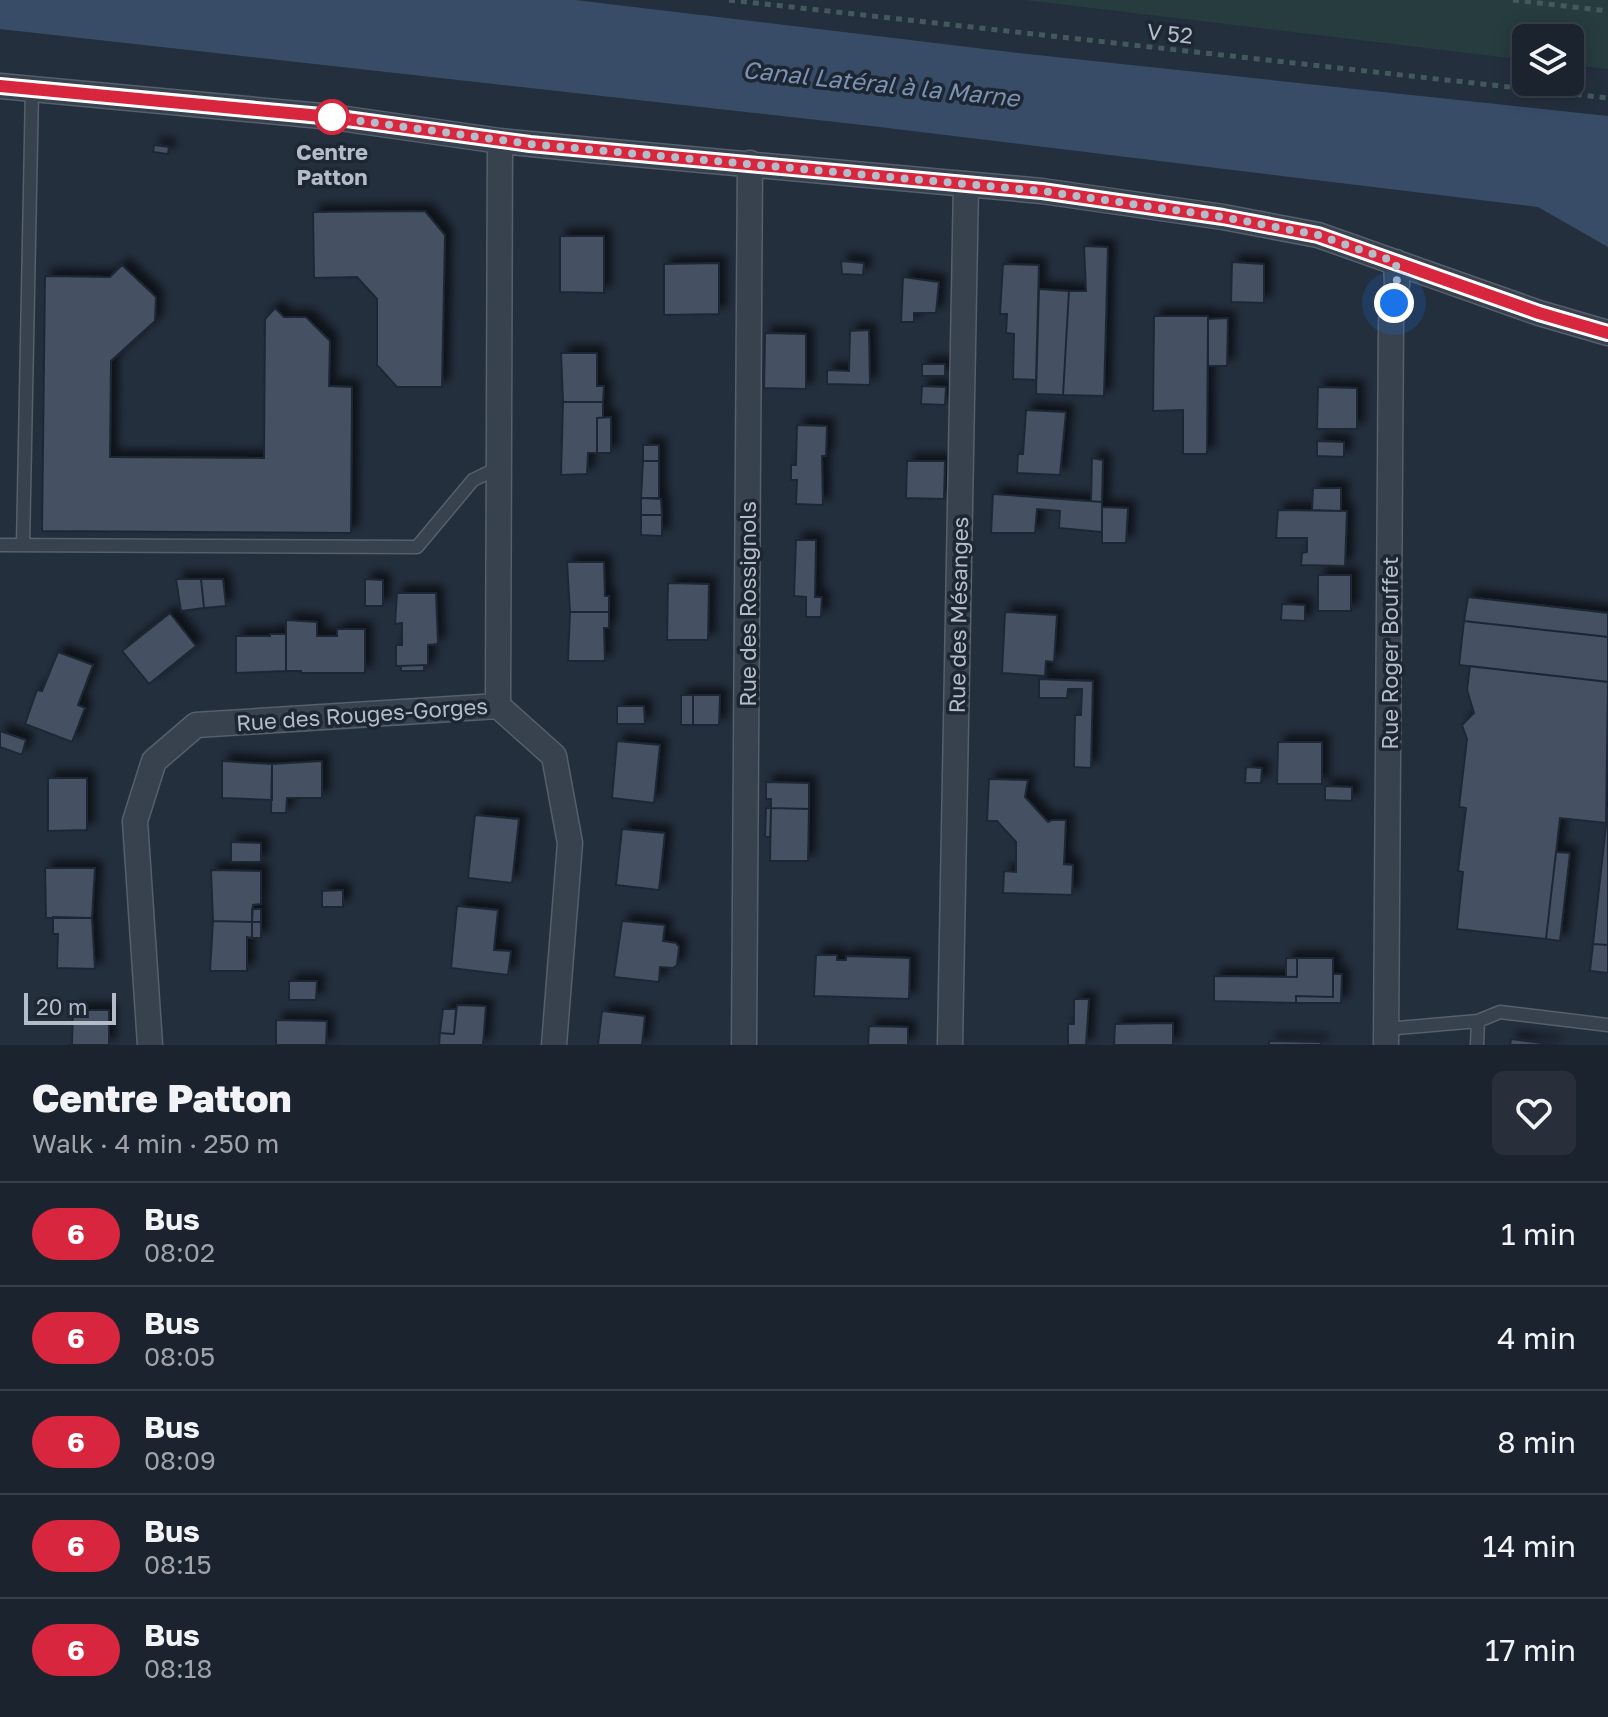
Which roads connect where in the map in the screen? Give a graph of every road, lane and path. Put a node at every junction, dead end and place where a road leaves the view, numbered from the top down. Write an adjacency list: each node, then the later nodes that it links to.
1 (729, 0): 6 (path, V 52)
2 (1513, 0): 3 (path)
3 (1608, 11)
4 (0, 86): 5 (street)
5 (32, 89): 7 (street); 14 (lane)
6 (1608, 98)
7 (500, 141): 8 (street); 12 (street, Rue des Rouges-Gorges)
8 (750, 163): 9 (street); 21 (street, Rue des Rossignols)
9 (966, 184): 10 (street); 22 (street, Rue des Mésanges)
10 (1396, 262): 11 (street); 18 (street, Rue Roger Bouffet)
11 (1608, 333)
12 (498, 468): 14 (lane); 15 (street, Rue des Rouges-Gorges)
13 (0, 545): 14 (lane)
14 (23, 545)
15 (498, 706): 19 (street, Rue des Rouges-Gorges); 20 (street)
16 (1478, 1021): 17 (lane); 18 (lane); 23 (lane)
17 (1608, 1025)
18 (1386, 1037)
19 (150, 1045)
20 (554, 1045)
21 (744, 1045)
22 (950, 1045)
23 (1477, 1045)

